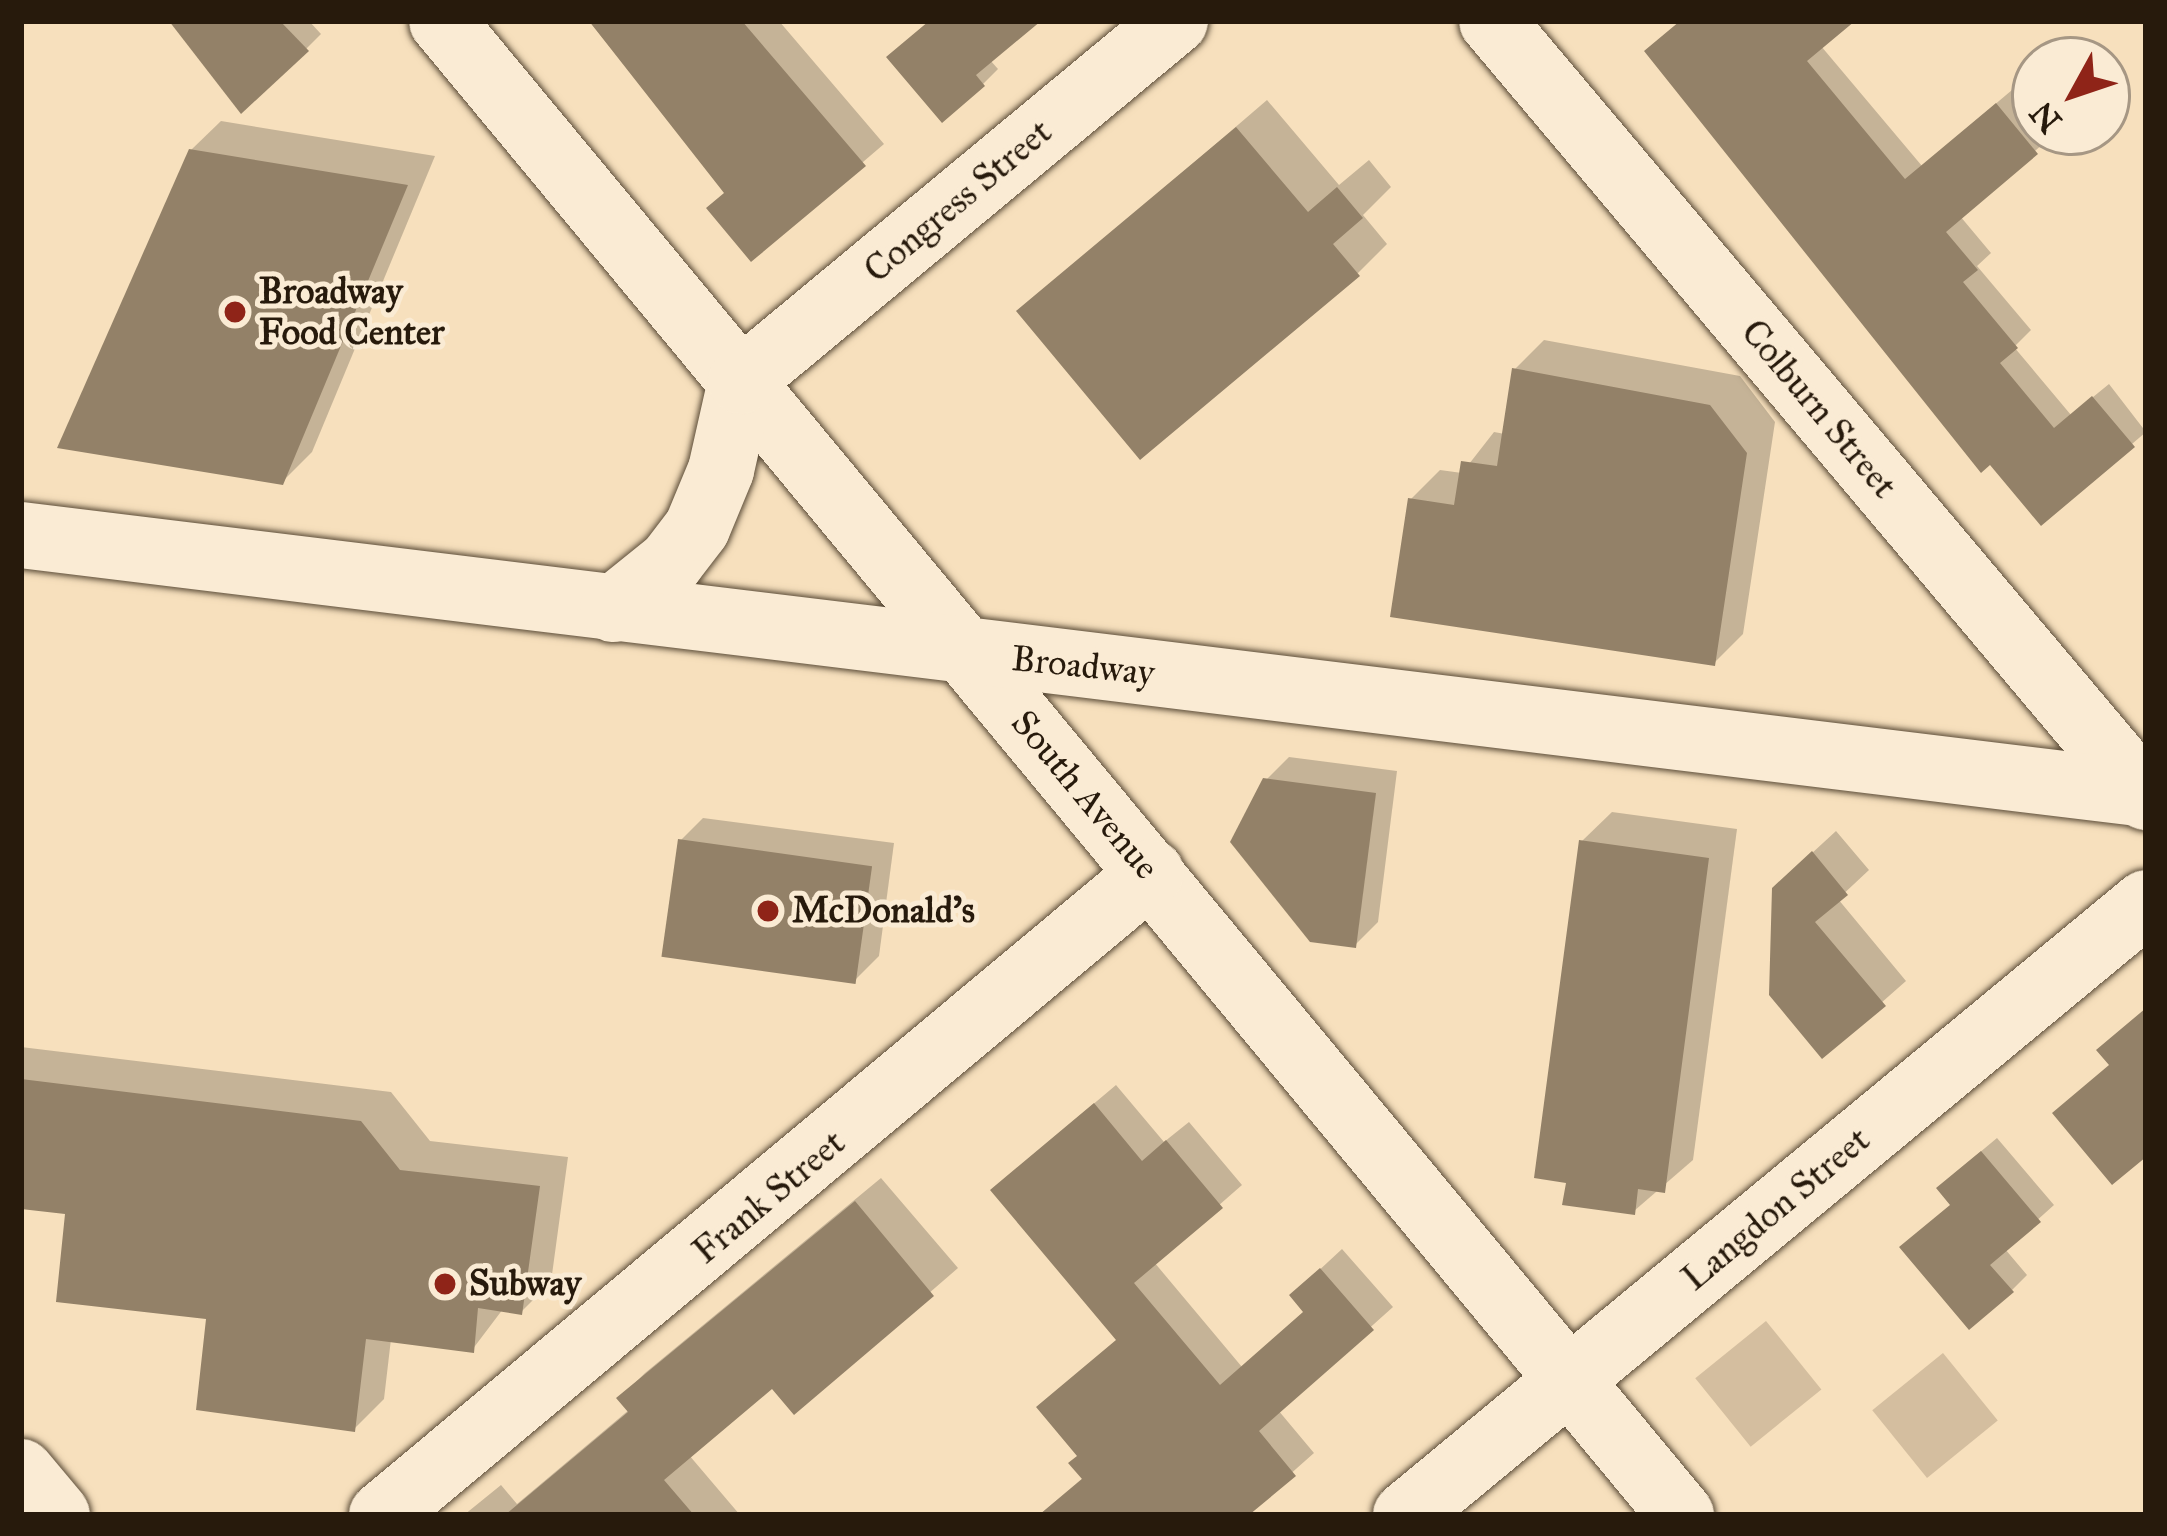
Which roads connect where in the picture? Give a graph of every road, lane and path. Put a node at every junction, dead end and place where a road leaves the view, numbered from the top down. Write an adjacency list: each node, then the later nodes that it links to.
1 (442, 21): 4 (street, South Avenue)
2 (1175, 21): 4 (street, Congress Street)
3 (1492, 21): 8 (street, Colburn Street)
4 (741, 381): 6 (street); 7 (street, South Avenue)
5 (23, 533): 6 (street, Broadway)
6 (613, 609): 7 (street, Broadway)
7 (965, 653): 8 (street, Broadway); 9 (street, South Avenue)
8 (2145, 795)
9 (1151, 873): 11 (street, South Avenue); 14 (street, Frank Street)
10 (2146, 903): 11 (street, Langdon Street)
11 (1569, 1380): 15 (street, Langdon Street); 16 (street, South Avenue)
12 (21, 1472): 13 (street)
13 (57, 1515)
14 (382, 1515)
15 (1406, 1515)
16 (1681, 1515)

